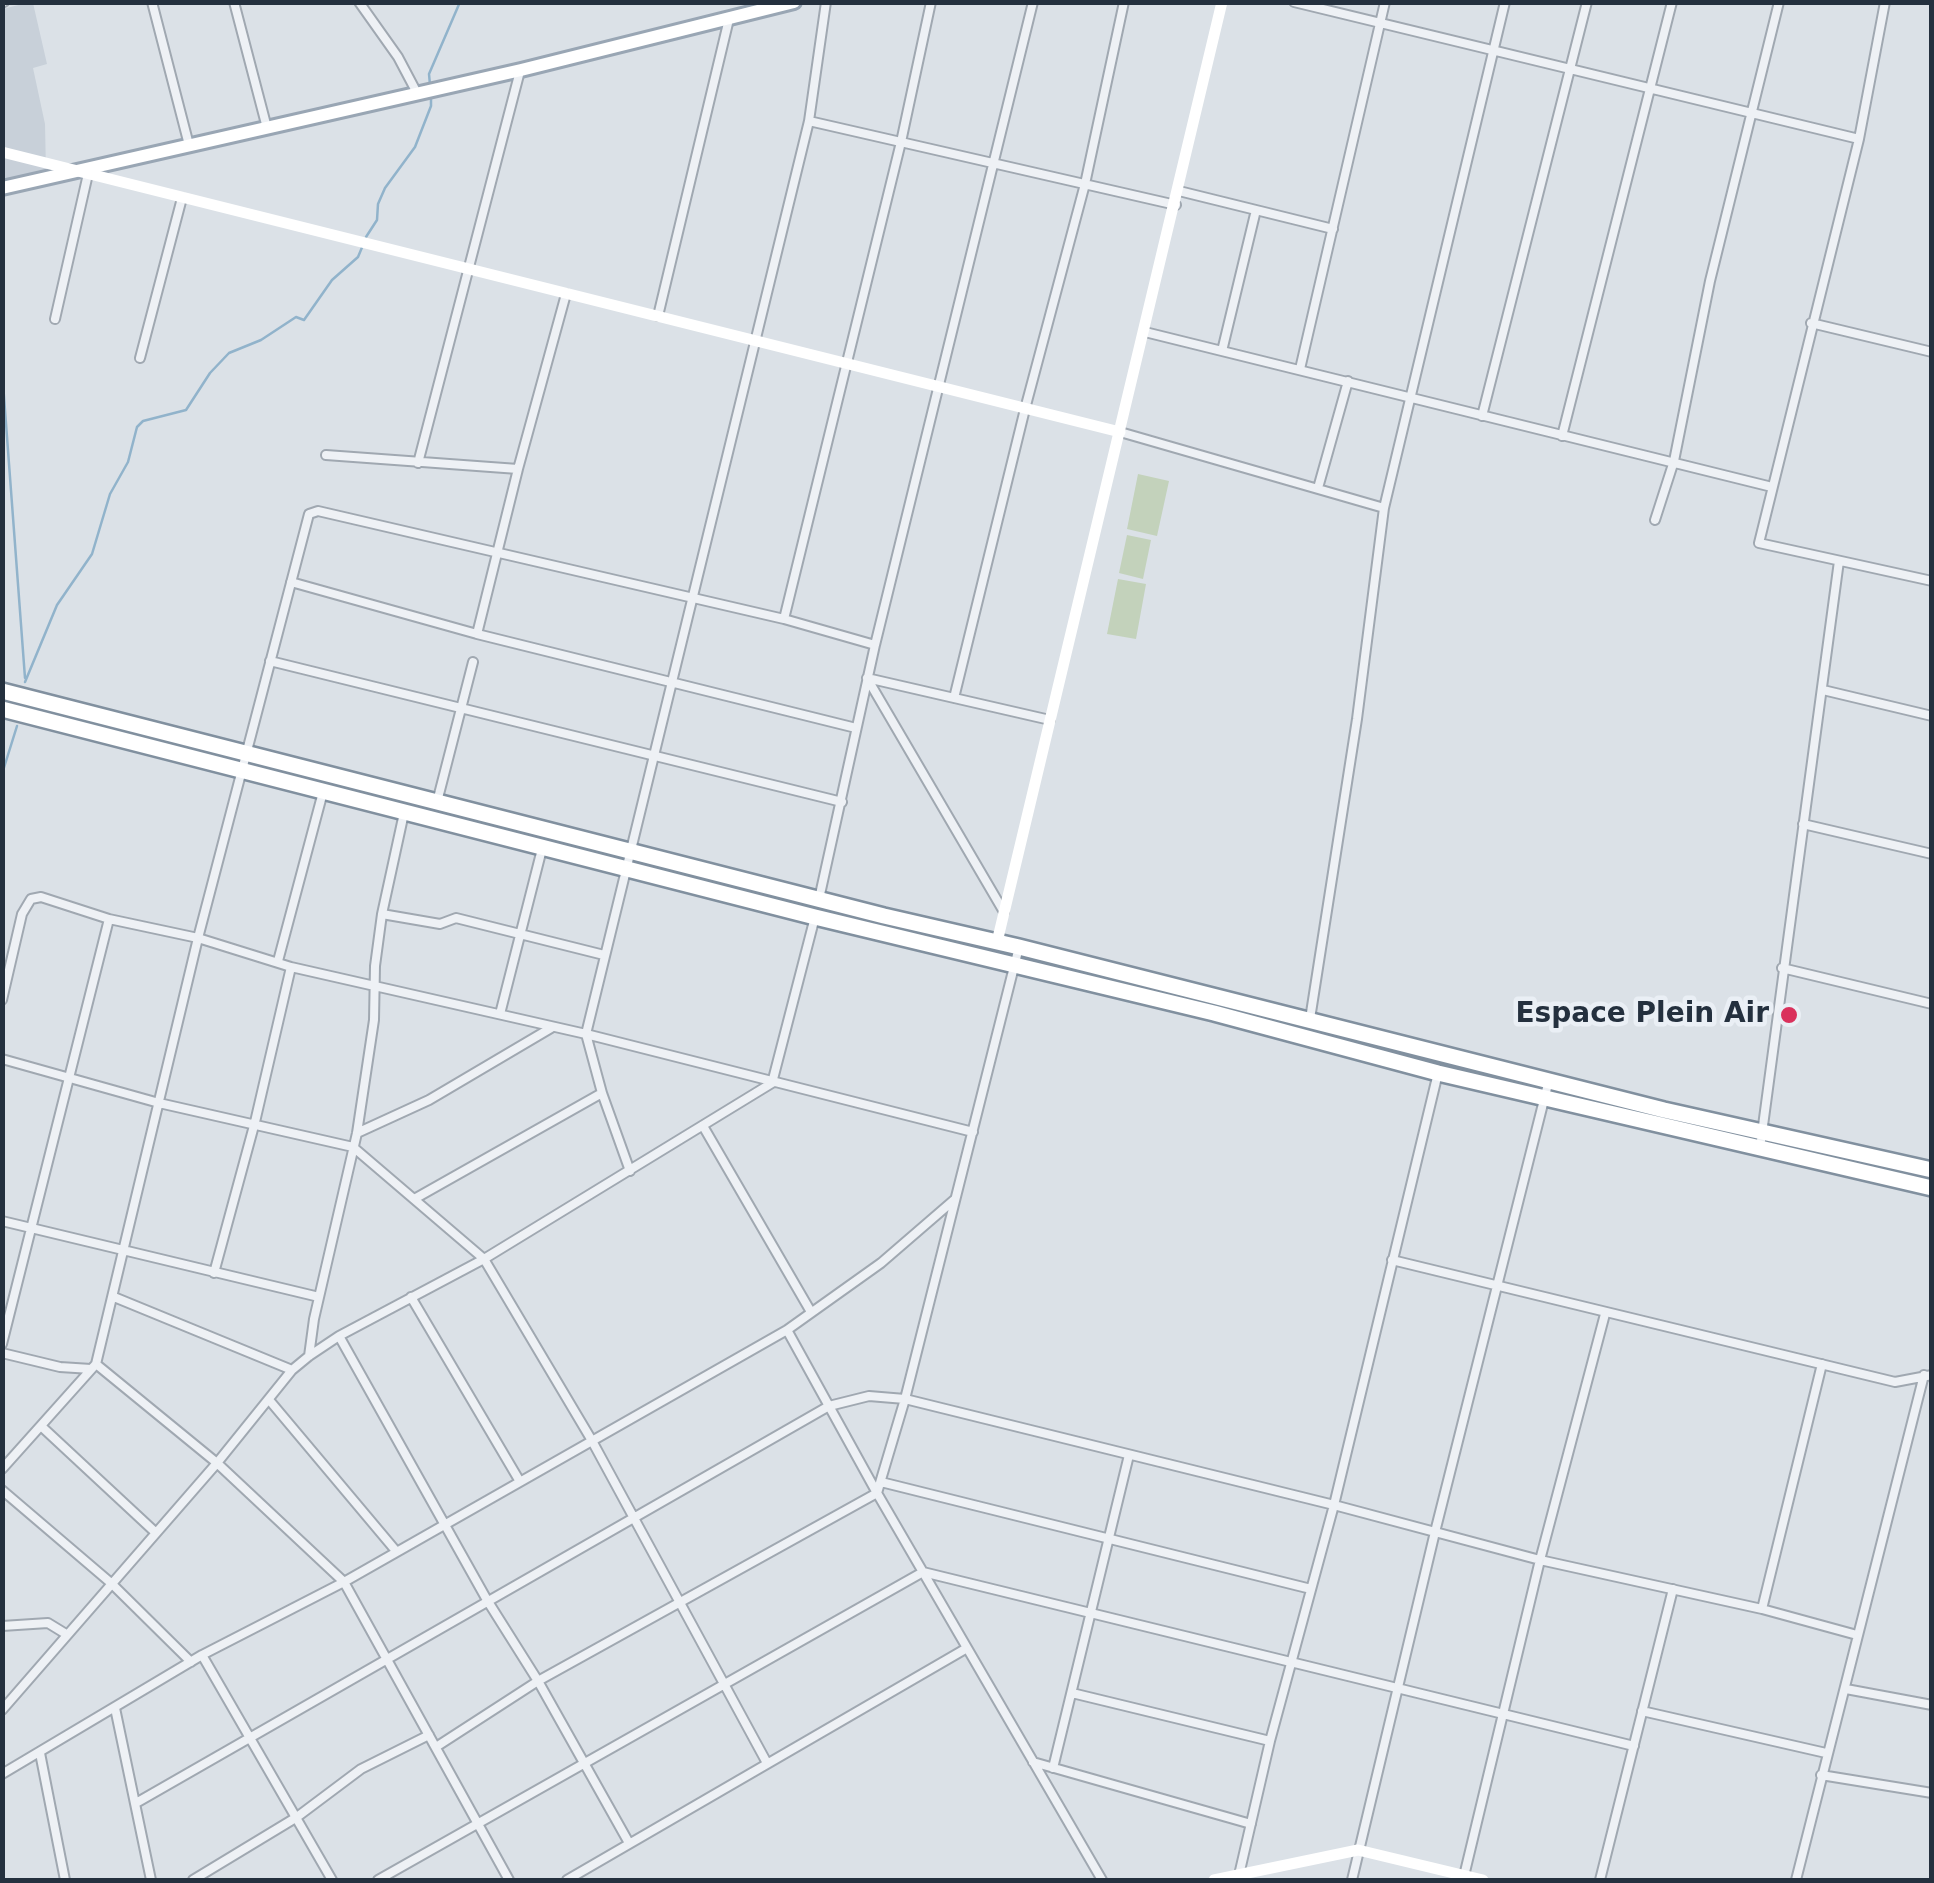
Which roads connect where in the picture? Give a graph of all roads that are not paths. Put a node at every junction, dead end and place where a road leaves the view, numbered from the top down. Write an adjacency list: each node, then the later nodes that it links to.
1 (152, 2): 29 (street)
2 (234, 2): 26 (street)
3 (359, 2): 23 (street)
4 (794, 2): 17 (main road)
5 (826, 2): 25 (street)
6 (932, 2): 28 (street)
7 (1033, 2): 31 (street)
8 (1124, 2): 34 (street)
9 (1222, 2): 36 (street)
10 (1294, 2): 18 (street)
11 (1385, 2): 18 (street)
12 (1505, 2): 19 (street)
13 (1587, 2): 21 (street)
14 (1672, 2): 22 (street)
15 (1779, 2): 24 (street)
16 (1885, 2): 27 (street)
17 (729, 19): 20 (main road); 43 (street)
18 (1380, 22): 19 (street); 40 (street)
19 (1493, 52): 21 (street); 55 (street)
20 (521, 70): 23 (main road); 41 (street)
21 (1572, 71): 22 (street); 57 (street)
22 (1652, 89): 24 (street); 59 (street)
23 (417, 93): 26 (main road)
24 (1751, 112): 27 (street); 61 (street)
25 (809, 121): 28 (street); 47 (street)
26 (266, 128): 29 (main road)
27 (1859, 139): 45 (street)
28 (901, 142): 31 (street); 51 (street)
29 (189, 145): 32 (main road)
30 (2, 152): 32 (street)
31 (995, 163): 34 (street); 54 (street)
32 (73, 170): 33 (street); 35 (main road)
33 (88, 174): 37 (street); 44 (street)
34 (1084, 184): 38 (street); 56 (street)
35 (2, 188)
36 (1179, 191): 38 (street); 39 (street)
37 (182, 198): 41 (street); 50 (street)
38 (1176, 205): 46 (street)
39 (1256, 210): 40 (street); 48 (street)
40 (1333, 229): 52 (street)
41 (470, 270): 42 (street); 62 (street)
42 (566, 294): 43 (street); 63 (street)
43 (658, 316): 47 (street)
44 (55, 320)
45 (1812, 323): 49 (street); 64 (street)
46 (1145, 332): 48 (street); 58 (street)
47 (754, 341): 51 (street); 72 (street)
48 (1222, 350): 52 (street)
49 (1932, 352)
50 (140, 358)
51 (846, 362): 54 (street); 73 (street)
52 (1300, 370): 53 (street)
53 (1348, 381): 55 (street); 65 (street)
54 (940, 388): 56 (street); 75 (street)
55 (1411, 396): 57 (street); 66 (street)
56 (1025, 409): 58 (street); 82 (street)
57 (1482, 416): 59 (street)
58 (1120, 432): 65 (street); 86 (street)
59 (1562, 436): 61 (street)
60 (326, 455): 62 (street)
61 (1674, 460): 64 (street); 67 (street)
62 (418, 463): 63 (street)
63 (518, 470): 68 (street)
64 (1772, 486): 69 (street)
65 (1318, 488): 66 (street)
66 (1384, 508): 118 (street)
67 (1655, 520)
68 (497, 552): 71 (street); 72 (street); 74 (street)
69 (1839, 560): 70 (street); 80 (street)
70 (1932, 581)
71 (291, 582): 74 (street); 76 (street)
72 (692, 600): 73 (street); 79 (street)
73 (784, 619): 75 (street)
74 (478, 634): 79 (street)
75 (876, 644): 78 (street)
76 (270, 661): 83 (street); 88 (street)
77 (473, 662): 83 (street)
78 (868, 678): 82 (street); 87 (street); 101 (street)
79 (673, 680): 87 (street); 89 (street)
80 (1823, 690): 85 (street); 95 (street)
81 (2, 692): 88 (highway)
82 (954, 698): 86 (street)
83 (461, 708): 89 (street); 92 (street)
84 (2, 709): 90 (highway)
85 (1932, 716)
86 (1050, 720): 101 (street)
87 (856, 728): 93 (street)
88 (249, 753): 90 (street); 92 (highway)
89 (653, 756): 93 (street); 97 (street)
90 (243, 771): 91 (highway); 106 (street)
91 (323, 792): 94 (highway); 110 (street)
92 (437, 802): 97 (highway)
93 (842, 802): 100 (street)
94 (404, 814): 96 (highway); 102 (street)
95 (1803, 824): 98 (street); 113 (street)
96 (543, 846): 99 (highway); 105 (street)
97 (629, 850): 99 (street); 100 (highway)
98 (1932, 854)
99 (626, 868): 103 (highway); 109 (street)
100 (819, 898): 107 (highway)
101 (1004, 912): 107 (street)
102 (382, 914): 105 (street); 114 (street)
103 (816, 917): 111 (highway); 124 (street)
104 (109, 918): 106 (street); 115 (street); 123 (street)
105 (521, 935): 109 (street); 117 (street)
106 (198, 938): 110 (street); 127 (street)
107 (997, 942): 108 (highway)
108 (1019, 947): 111 (street); 118 (highway)
109 (604, 955): 120 (street)
110 (278, 961): 112 (street)
111 (1014, 964): 122 (highway); 131 (street)
112 (290, 967): 114 (street); 128 (street)
113 (1782, 968): 116 (street); 130 (street)
114 (374, 987): 117 (street); 132 (street)
115 (2, 1000)
116 (1932, 1004)
117 (500, 1014): 119 (street)
118 (1310, 1020): 125 (highway)
119 (552, 1028): 120 (street); 132 (street)
120 (586, 1034): 124 (street); 126 (street)
121 (2, 1058): 123 (street)
122 (1438, 1073): 125 (highway); 144 (street)
123 (67, 1077): 127 (street); 141 (street)
124 (772, 1082): 129 (street); 131 (street)
125 (1547, 1089): 130 (highway); 134 (highway); 146 (street)
126 (602, 1093): 136 (street); 138 (street)
127 (159, 1102): 128 (street); 142 (street)
128 (255, 1122): 133 (street); 145 (street)
129 (703, 1126): 136 (street); 150 (street)
130 (1762, 1130): 134 (street); 135 (highway)
131 (973, 1132): 139 (street)
132 (358, 1133): 133 (street)
133 (353, 1146): 138 (street); 148 (street)
134 (1760, 1148): 137 (highway)
135 (1932, 1170)
136 (630, 1171): 143 (street)
137 (1932, 1188)
138 (416, 1198): 143 (street)
139 (954, 1200): 150 (street); 161 (street)
140 (2, 1221): 141 (street)
141 (32, 1228): 142 (street); 154 (street)
142 (125, 1252): 145 (street); 147 (street)
143 (484, 1259): 149 (street); 165 (street)
144 (1392, 1260): 146 (street); 173 (street)
145 (214, 1272): 148 (street)
146 (1496, 1287): 151 (street); 177 (street)
147 (114, 1296): 158 (street); 159 (street)
148 (320, 1297): 156 (street)
149 (411, 1297): 153 (street); 169 (street)
150 (811, 1312): 152 (street)
151 (1605, 1314): 157 (street); 180 (street)
152 (787, 1330): 163 (street); 165 (street)
153 (340, 1336): 156 (street); 175 (street)
154 (2, 1344)
155 (2, 1353): 158 (street)
156 (309, 1356): 159 (street)
157 (1822, 1364): 160 (street); 188 (street)
158 (94, 1367): 164 (street); 167 (street)
159 (292, 1370): 162 (street)
160 (1928, 1375): 192 (street)
161 (905, 1399): 163 (street); 166 (street); 170 (street)
162 (270, 1401): 167 (street); 179 (street)
163 (829, 1406): 172 (street); 174 (street)
164 (41, 1426): 168 (street); 176 (street)
165 (591, 1439): 169 (street); 174 (street)
166 (1129, 1454): 173 (street); 178 (street)
167 (217, 1464): 176 (street); 182 (street)
168 (2, 1469)
169 (518, 1480): 175 (street)
170 (881, 1482): 172 (street); 178 (street)
171 (2, 1490): 183 (street)
172 (878, 1493): 181 (street); 187 (street)
173 (1334, 1505): 177 (street); 184 (street)
174 (633, 1519): 186 (street); 187 (street)
175 (444, 1524): 179 (street); 186 (street)
176 (155, 1532): 183 (street)
177 (1435, 1532): 180 (street); 200 (street)
178 (1109, 1540): 184 (street); 189 (street)
179 (396, 1552): 182 (street)
180 (1540, 1560): 185 (street); 207 (street)
181 (923, 1572): 189 (street); 193 (street); 199 (street)
182 (344, 1582): 194 (street); 195 (street)
183 (111, 1583): 191 (street); 196 (street)
184 (1311, 1590): 197 (street)
185 (1673, 1590): 188 (street); 206 (street)
186 (487, 1600): 195 (street); 198 (street)
187 (679, 1604): 198 (street); 199 (street)
188 (1762, 1609): 192 (street)
189 (1091, 1613): 197 (street); 202 (street)
190 (2, 1626): 191 (street)
191 (66, 1634): 205 (street)
192 (1857, 1635): 201 (street)
193 (967, 1648): 215 (street); 217 (street)
194 (202, 1655): 196 (street); 209 (street)
195 (387, 1658): 208 (street); 209 (street)
196 (191, 1662): 204 (street)
197 (1292, 1662): 200 (street); 210 (street)
198 (538, 1681): 212 (street); 216 (street)
199 (725, 1684): 216 (street); 217 (street)
200 (1398, 1688): 207 (street); 227 (street)
201 (1846, 1689): 203 (street); 214 (street)
202 (1072, 1693): 210 (street); 218 (street)
203 (1932, 1705)
204 (115, 1708): 213 (street); 222 (street)
205 (2, 1710)
206 (1642, 1711): 211 (street); 214 (street)
207 (1504, 1714): 211 (street); 230 (street)
208 (429, 1735): 212 (street); 223 (street)
209 (251, 1737): 222 (street); 223 (street)
210 (1270, 1741): 224 (street)
211 (1634, 1746): 242 (street)
212 (436, 1747): 225 (street)
213 (40, 1753): 219 (street); 231 (street)
214 (1826, 1753): 220 (street)
215 (1033, 1762): 218 (street); 238 (street)
216 (585, 1763): 225 (street); 226 (street)
217 (767, 1763): 226 (street)
218 (1053, 1768): 224 (street)
219 (2, 1774)
220 (1821, 1775): 221 (street); 243 (street)
221 (1932, 1793)
222 (136, 1804): 232 (street)
223 (297, 1817): 233 (street); 234 (street)
224 (1251, 1824): 229 (street)
225 (479, 1826): 235 (street); 236 (street)
226 (630, 1843): 237 (street)
227 (1358, 1850): 228 (street); 230 (street); 240 (street)
228 (1267, 1875): 229 (street)
229 (1239, 1876): 239 (street)
230 (1464, 1876): 241 (street)
231 (65, 1880)
232 (150, 1880)
233 (193, 1880)
234 (332, 1880)
235 (378, 1880)
236 (509, 1880)
237 (568, 1880)
238 (1102, 1880)
239 (1214, 1880)
240 (1352, 1880)
241 (1483, 1880)
242 (1600, 1880)
243 (1796, 1880)

